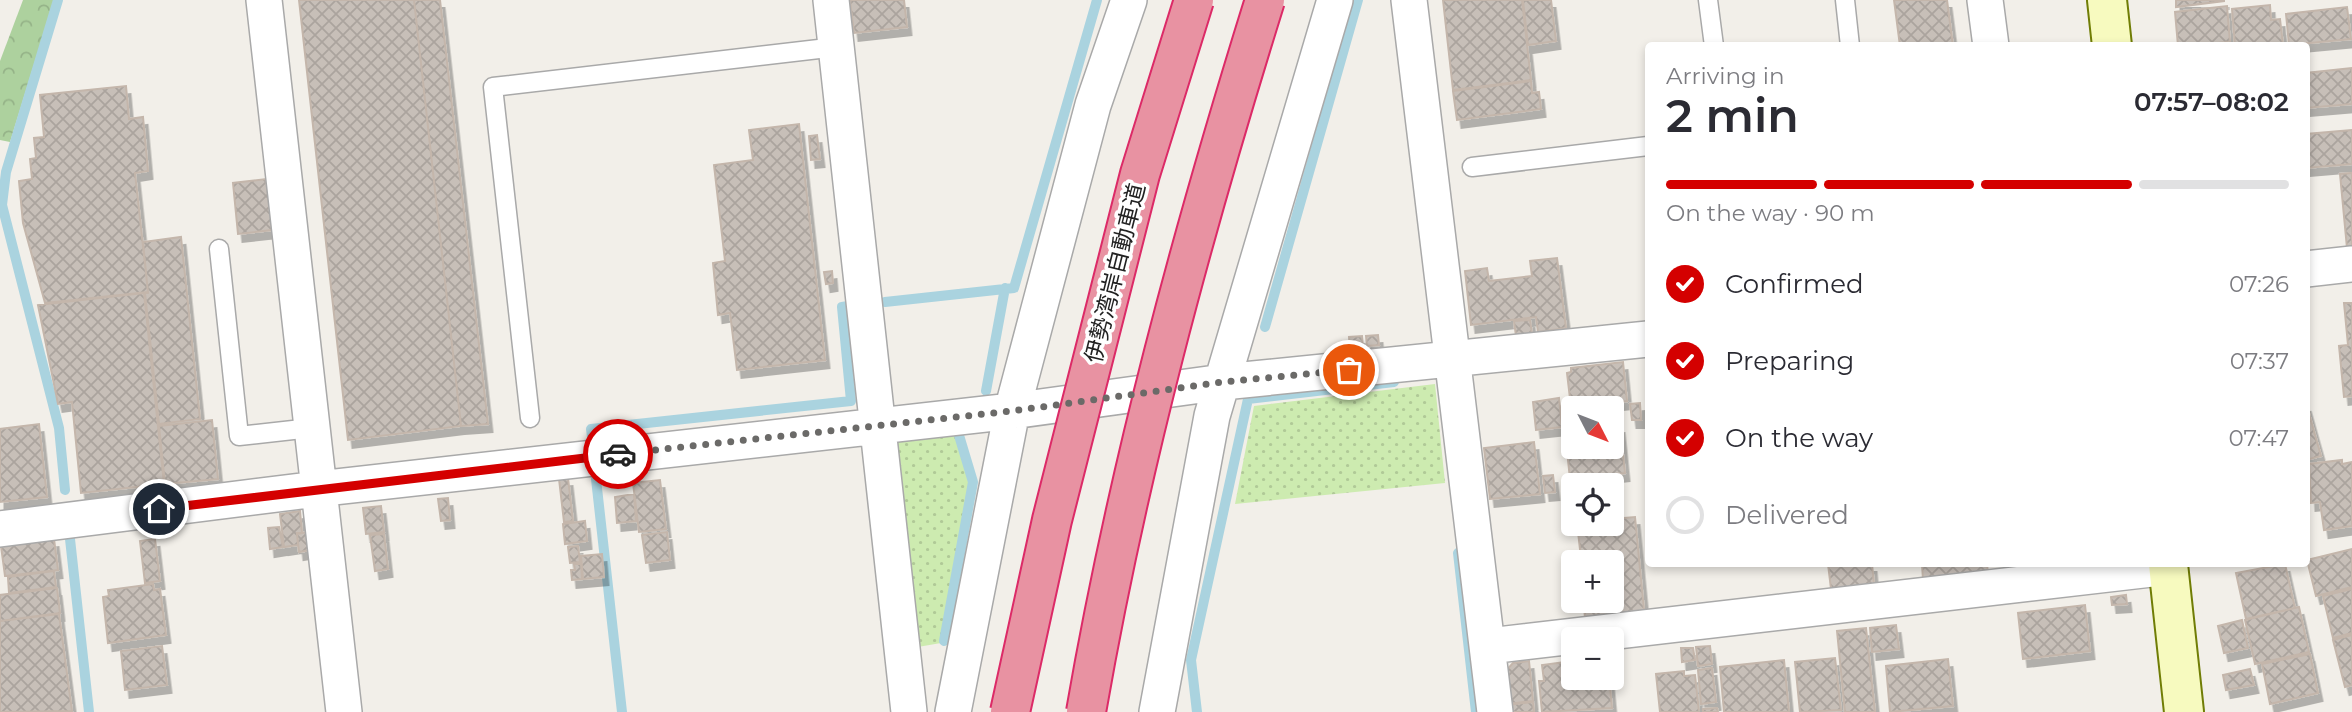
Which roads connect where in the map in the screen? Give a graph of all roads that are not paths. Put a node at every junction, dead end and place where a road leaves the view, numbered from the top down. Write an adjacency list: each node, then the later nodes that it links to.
1 (264, 0): 28 (street)
2 (831, 0): 16 (street)
3 (1129, 0): 25 (street)
4 (1194, 0): 37 (highway, 伊勢湾岸自動車道, bridge)
5 (1265, 0): 38 (highway, bridge)
6 (1335, 0): 24 (street)
7 (1409, 0): 23 (street)
8 (1709, 0): 12 (lane)
9 (1845, 0): 13 (lane)
10 (1985, 0): 14 (street)
11 (2107, 0): 15 (main road)
12 (1714, 42)
13 (1850, 42)
14 (1990, 42)
15 (2112, 42)
16 (836, 47): 26 (lane); 27 (street)
17 (1645, 146): 18 (lane)
18 (1472, 167)
19 (219, 249): 28 (lane)
20 (2352, 264): 21 (street)
21 (2310, 269)
22 (1645, 339): 23 (street)
23 (1451, 360): 24 (street); 33 (street)
24 (1223, 382): 25 (street); 39 (street)
25 (1012, 411): 27 (street); 36 (street)
26 (530, 418)
27 (876, 425): 29 (street); 35 (street)
28 (311, 428): 29 (street)
29 (317, 489): 30 (street); 34 (street)
30 (0, 529)
31 (2151, 567): 33 (street)
32 (2168, 567): 41 (main road)
33 (1489, 646): 40 (street)
34 (344, 712)
35 (909, 712)
36 (953, 712)
37 (1010, 712)
38 (1086, 712)
39 (1157, 712)
40 (1495, 712)
41 (2184, 712)

